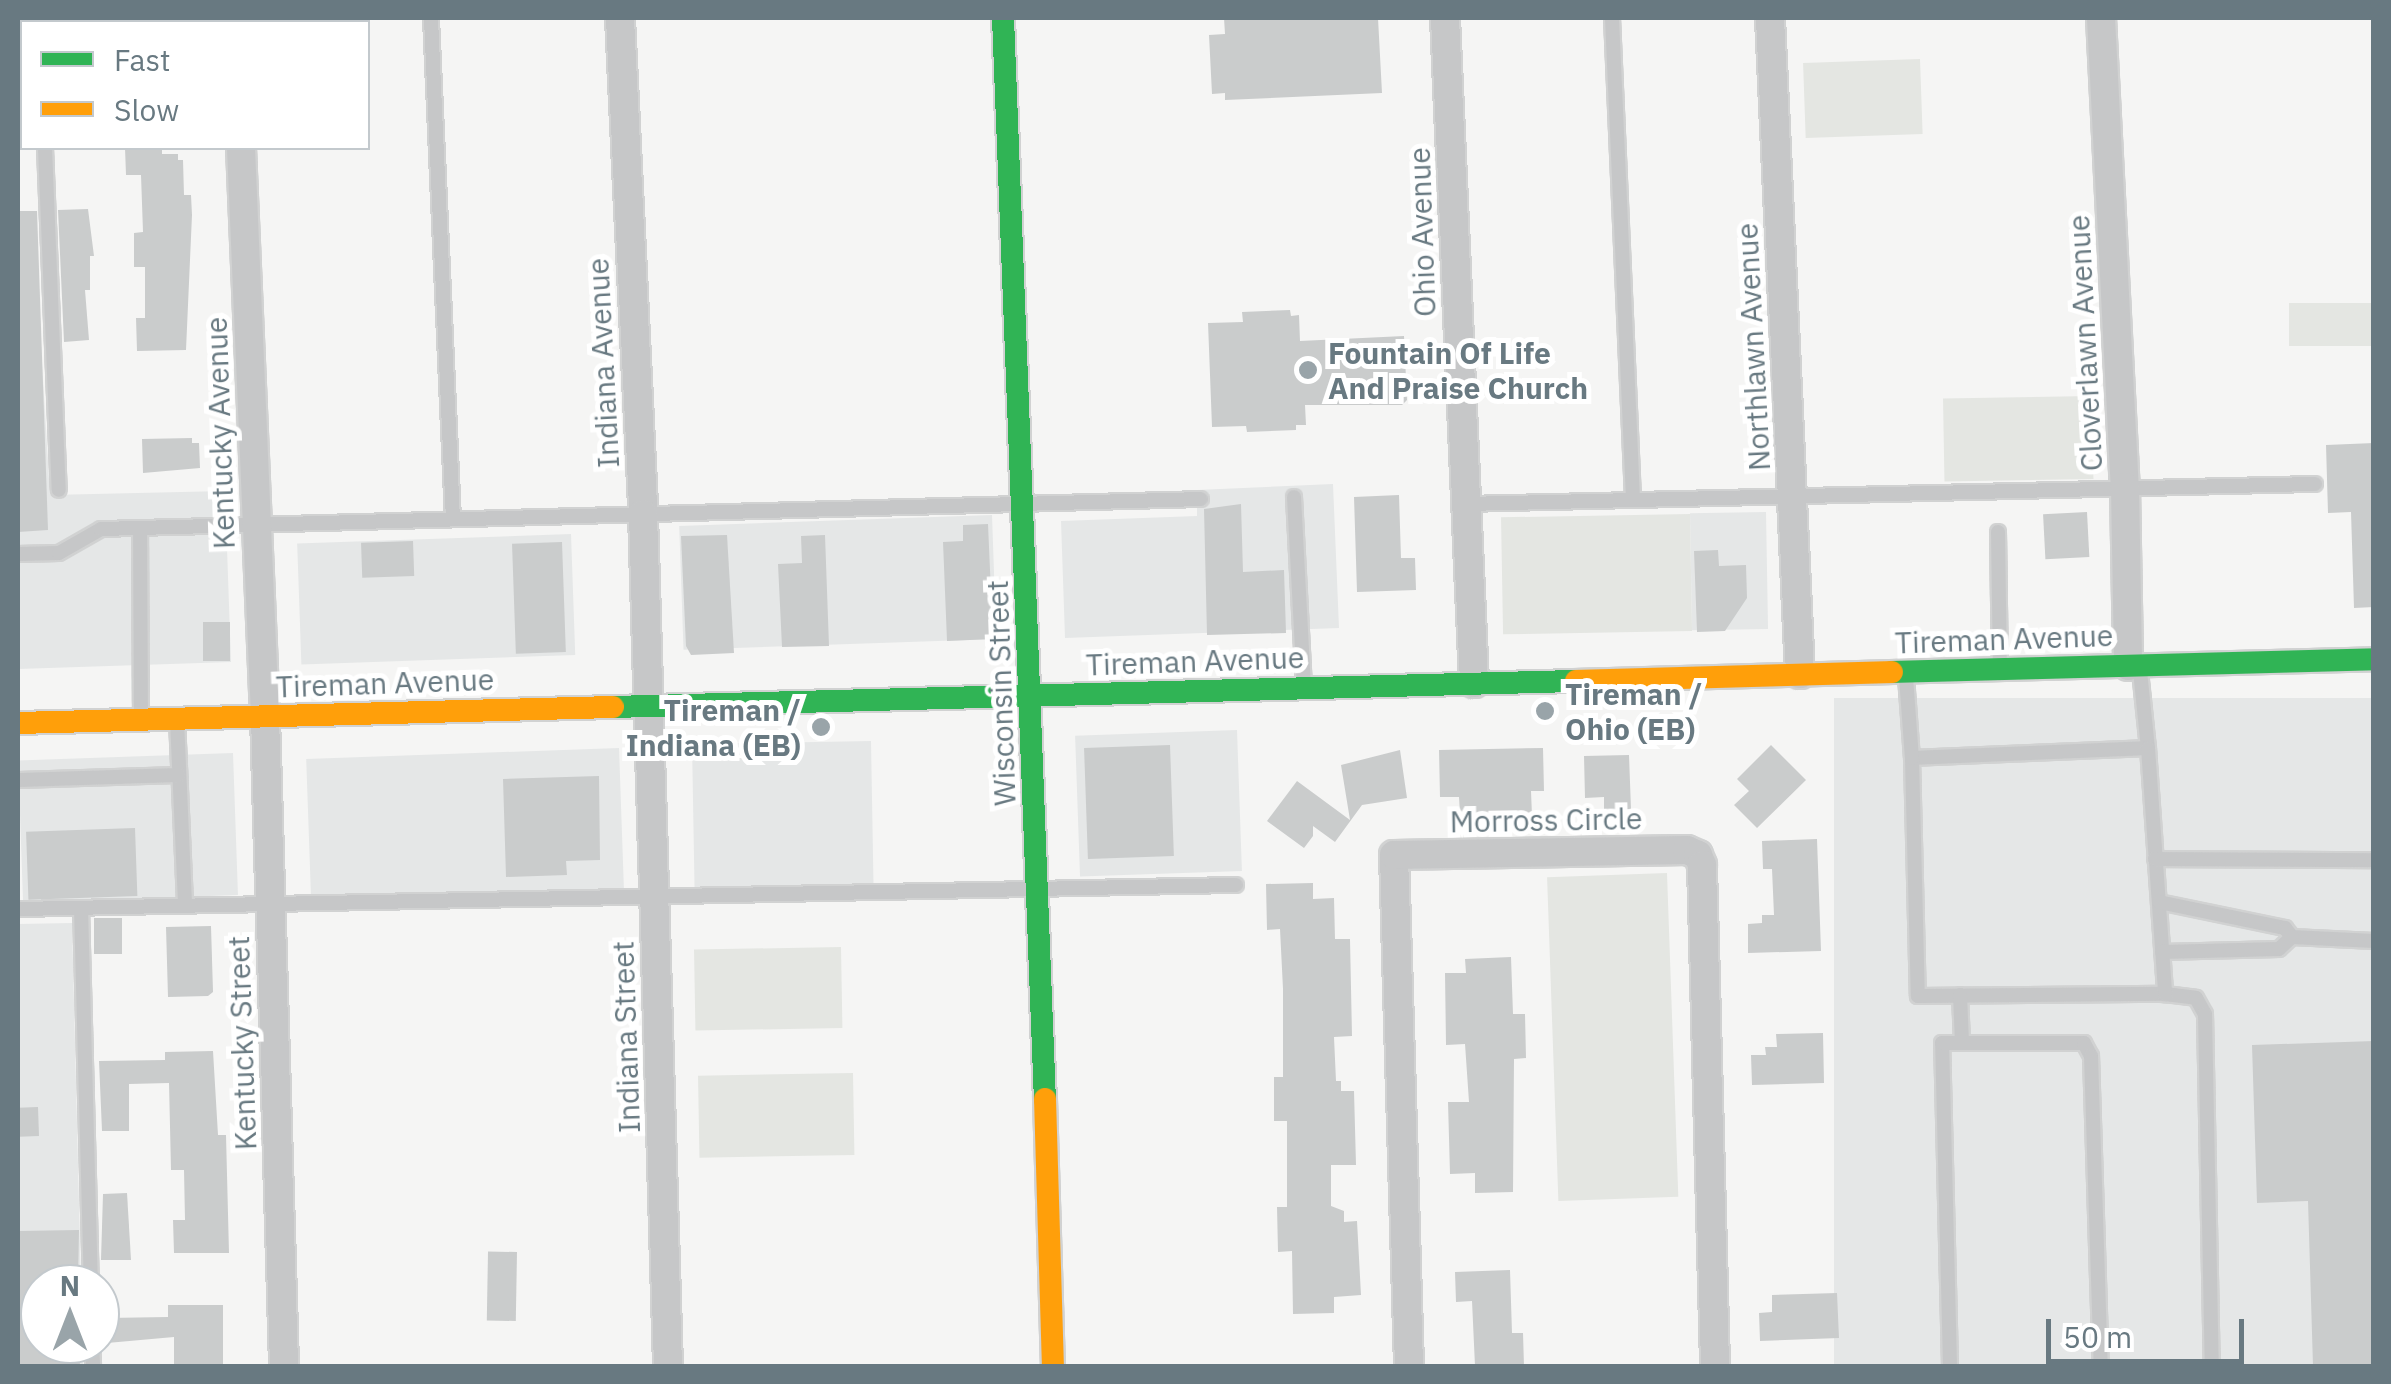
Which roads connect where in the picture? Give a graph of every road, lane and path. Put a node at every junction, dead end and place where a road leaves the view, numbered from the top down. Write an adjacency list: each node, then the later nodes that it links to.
1 (431, 18): 20 (lane)
2 (620, 18): 19 (street, Indiana Avenue)
3 (1003, 18): 18 (street, Wisconsin Street)
4 (1445, 18): 17 (street, Ohio Avenue)
5 (1612, 18): 16 (lane)
6 (1770, 18): 13 (street, Northlawn Avenue)
7 (2101, 18): 11 (street, Cloverlawn Avenue)
8 (45, 150): 12 (lane)
9 (240, 150): 21 (street, Kentucky Avenue)
10 (2316, 484): 11 (lane)
11 (2125, 487): 13 (lane); 26 (street, Cloverlawn Avenue)
12 (59, 490)
13 (1792, 495): 16 (lane); 29 (street, Northlawn Avenue)
14 (1294, 498): 31 (lane)
15 (1202, 499): 18 (lane)
16 (1633, 500): 17 (lane)
17 (1466, 504): 30 (street, Ohio Avenue)
18 (1024, 505): 19 (lane); 32 (street, Wisconsin Street)
19 (642, 514): 20 (lane); 33 (street, Indiana Avenue)
20 (453, 520): 21 (lane)
21 (257, 525): 22 (lane); 34 (street, Kentucky Avenue)
22 (140, 528): 24 (lane); 35 (lane)
23 (1998, 532): 27 (lane)
24 (18, 554)
25 (2374, 659): 26 (street, Tireman Avenue)
26 (2134, 665): 27 (street, Tireman Avenue); 38 (lane)
27 (2000, 669): 28 (street, Tireman Avenue)
28 (1905, 672): 29 (street, Tireman Avenue); 39 (lane)
29 (1800, 674): 30 (street, Tireman Avenue)
30 (1474, 683): 31 (street, Tireman Avenue)
31 (1304, 688): 32 (street, Tireman Avenue)
32 (1032, 696): 33 (street, Tireman Avenue); 45 (street, Wisconsin Street)
33 (648, 706): 34 (street, Tireman Avenue); 46 (street, Indiana Street)
34 (265, 716): 36 (street, Tireman Avenue); 48 (street, Kentucky Street)
35 (141, 720): 36 (street, Tireman Avenue); 37 (street, Tireman Avenue)
36 (177, 720): 40 (lane)
37 (18, 723)
38 (2148, 748): 39 (lane); 42 (lane)
39 (1912, 758): 56 (lane)
40 (179, 775): 41 (lane); 49 (lane)
41 (18, 780)
42 (2156, 859): 43 (lane); 47 (lane)
43 (2374, 860)
44 (1236, 885): 45 (lane)
45 (1038, 887): 46 (lane); 61 (street, Wisconsin Street)
46 (654, 896): 48 (lane); 60 (street, Indiana Street)
47 (2159, 902): 52 (lane); 54 (lane)
48 (270, 904): 49 (lane); 59 (street, Kentucky Street)
49 (185, 906): 51 (lane)
50 (18, 908): 51 (lane)
51 (81, 908): 58 (lane)
52 (2292, 938): 53 (lane); 54 (lane)
53 (2374, 940)
54 (2162, 952): 55 (lane)
55 (2165, 994): 56 (lane); 66 (lane)
56 (1960, 995): 57 (lane)
57 (1962, 1043): 64 (lane); 65 (lane)
58 (90, 1264)
59 (284, 1366)
60 (668, 1366)
61 (1053, 1366)
62 (1409, 1366): 63 (street, Morross Circle)
63 (1716, 1366)
64 (1950, 1366)
65 (2100, 1366)
66 (2212, 1366)

